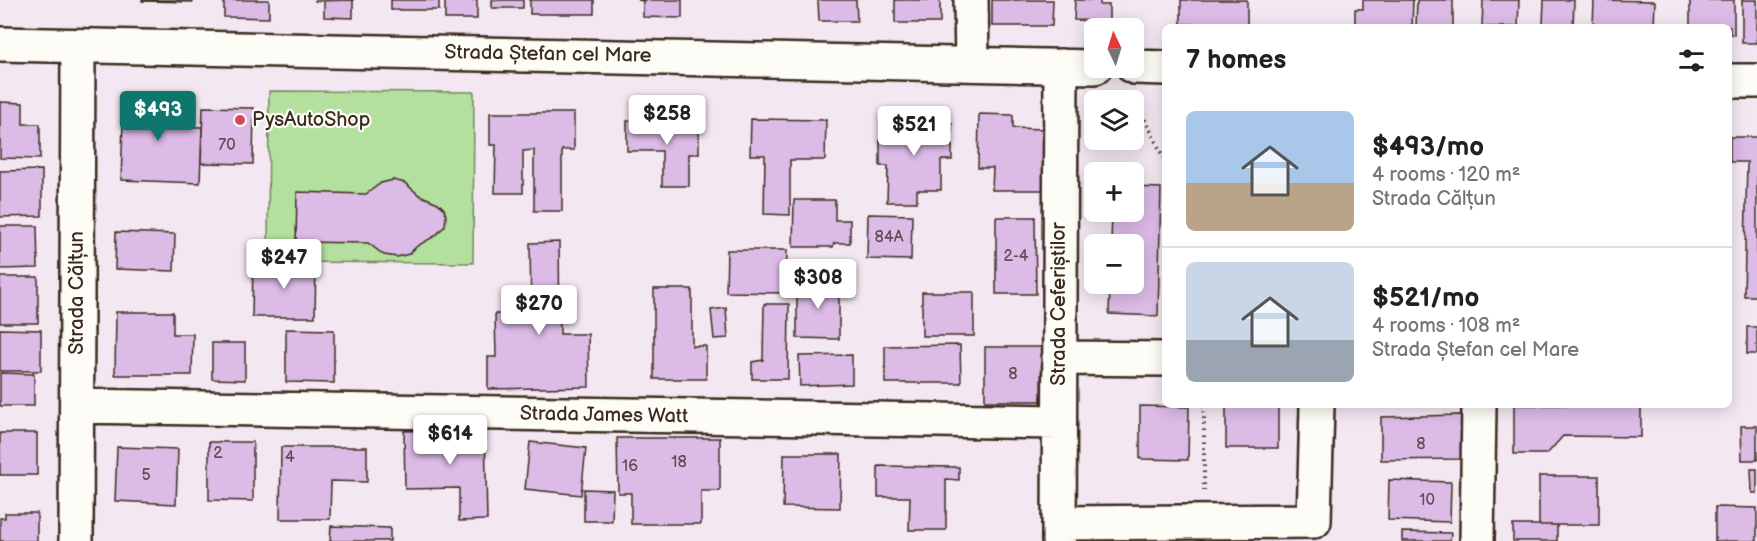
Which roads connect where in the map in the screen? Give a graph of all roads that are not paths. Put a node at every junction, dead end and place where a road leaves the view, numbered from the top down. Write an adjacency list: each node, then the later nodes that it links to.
1 (971, 0): 4 (street)
2 (0, 44): 3 (street, Strada Ștefan cel Mare)
3 (78, 46): 4 (street, Strada Ștefan cel Mare); 13 (street, Strada Călțun)
4 (972, 63): 5 (street, Strada Ștefan cel Mare)
5 (1061, 66): 6 (street, Strada Ștefan cel Mare); 11 (street, Strada Ceferiștilor)
6 (1084, 67)
7 (1162, 69): 8 (street)
8 (1144, 74)
9 (1732, 81): 10 (street)
10 (1757, 81)
11 (1059, 358): 12 (street); 16 (street, Strada Ceferiștilor)
12 (1162, 359)
13 (77, 406): 16 (street, Strada James Watt); 18 (street, Strada Călțun)
14 (1317, 408): 17 (street)
15 (1479, 408): 19 (street)
16 (1059, 422): 17 (street, Strada Ceferiștilor)
17 (1059, 532)
18 (76, 541)
19 (1477, 541)

